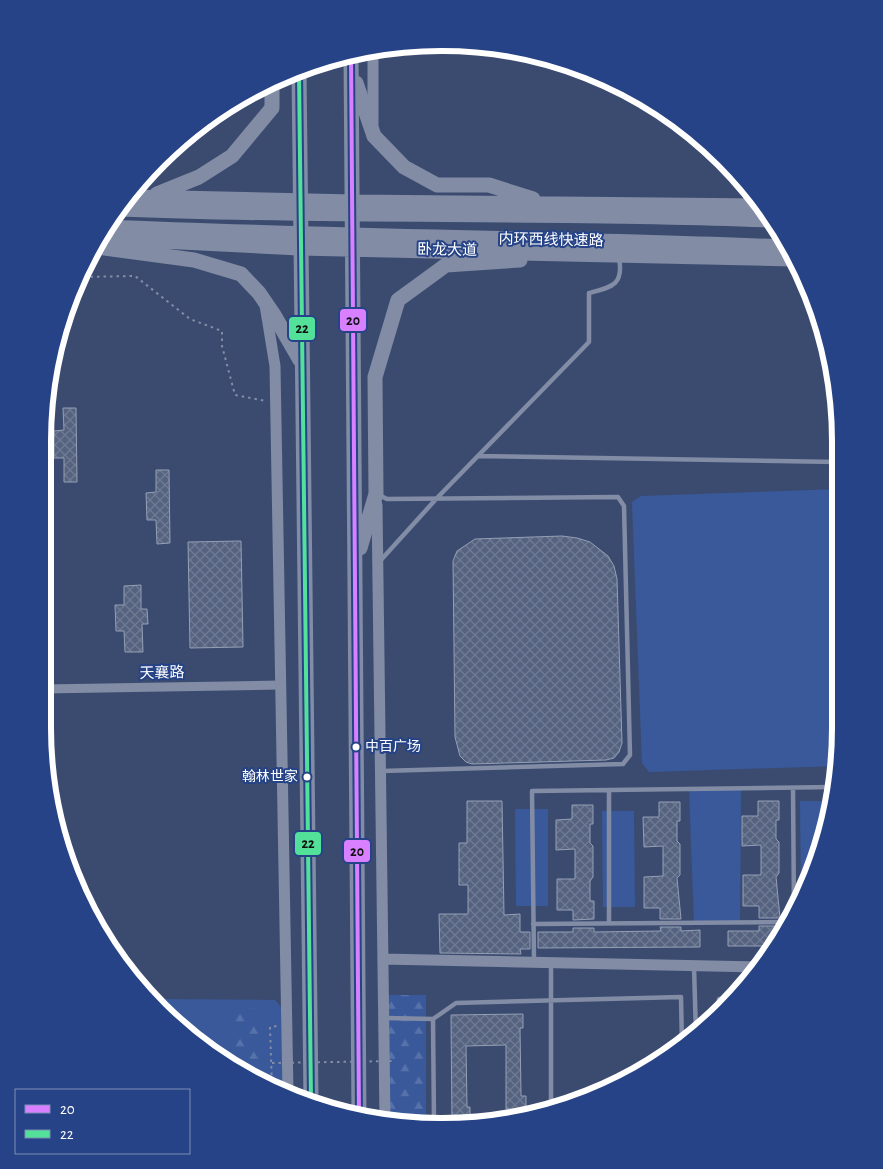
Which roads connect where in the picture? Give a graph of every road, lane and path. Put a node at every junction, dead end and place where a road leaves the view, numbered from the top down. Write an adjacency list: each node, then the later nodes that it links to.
1 (372, 58): 6 (street)
2 (351, 62): 6 (highway)
3 (351, 62): 10 (highway)
4 (299, 78): 9 (highway)
5 (272, 90): 8 (highway)
6 (374, 136): 12 (highway)
7 (138, 197): 8 (highway)
8 (151, 197): 9 (highway)
9 (299, 201): 10 (highway); 21 (highway)
10 (354, 202): 12 (highway); 22 (highway)
11 (749, 202): 13 (highway)
12 (549, 203): 13 (highway)
13 (622, 204): 14 (highway)
14 (752, 206)
15 (128, 209): 16 (highway, 内环西线快速路, bridge)
16 (762, 220)
17 (115, 227): 19 (highway, 内环西线快速路, bridge)
18 (109, 238): 21 (highway, 卧龙大道)
19 (779, 247)
20 (103, 248): 28 (highway)
21 (299, 248): 22 (highway, 卧龙大道); 29 (highway)
22 (354, 248): 23 (highway, 卧龙大道); 35 (highway)
23 (619, 253): 24 (highway, 卧龙大道); 31 (lane); 33 (highway)
24 (671, 255): 25 (highway, 卧龙大道); 26 (highway)
25 (786, 259)
26 (788, 263)
27 (88, 277): 30 (path)
28 (264, 301): 29 (highway); 30 (street)
29 (301, 362): 62 (highway)
30 (276, 403): 37 (street)
31 (478, 456): 32 (lane); 34 (lane)
32 (832, 462)
33 (376, 494): 34 (lane); 35 (highway); 36 (street)
34 (436, 498): 36 (lane); 39 (lane)
35 (355, 563): 64 (highway)
36 (378, 564): 39 (street)
37 (281, 685): 38 (street, 天襄路); 61 (street)
38 (51, 689)
39 (380, 771): 47 (street)
40 (827, 787): 41 (lane)
41 (793, 788): 42 (lane); 43 (lane)
42 (608, 790): 45 (lane); 46 (lane)
43 (794, 896)
44 (780, 922): 45 (lane)
45 (609, 923): 46 (lane)
46 (533, 924): 48 (lane)
47 (383, 959): 48 (street); 53 (street)
48 (534, 963): 49 (street)
49 (551, 963): 50 (street); 52 (lane)
50 (694, 967): 51 (street); 55 (lane)
51 (749, 967)
52 (550, 1001): 54 (lane); 57 (lane); 63 (lane)
53 (384, 1018): 54 (lane); 65 (street)
54 (433, 1020): 66 (lane)
55 (696, 1024)
56 (270, 1026): 59 (path)
57 (682, 1035)
58 (392, 1061): 59 (path, bridge)
59 (272, 1063): 60 (path)
60 (272, 1079)
61 (288, 1086)
62 (311, 1095)
63 (550, 1102)
64 (359, 1109)
65 (385, 1113)
66 (434, 1118)

